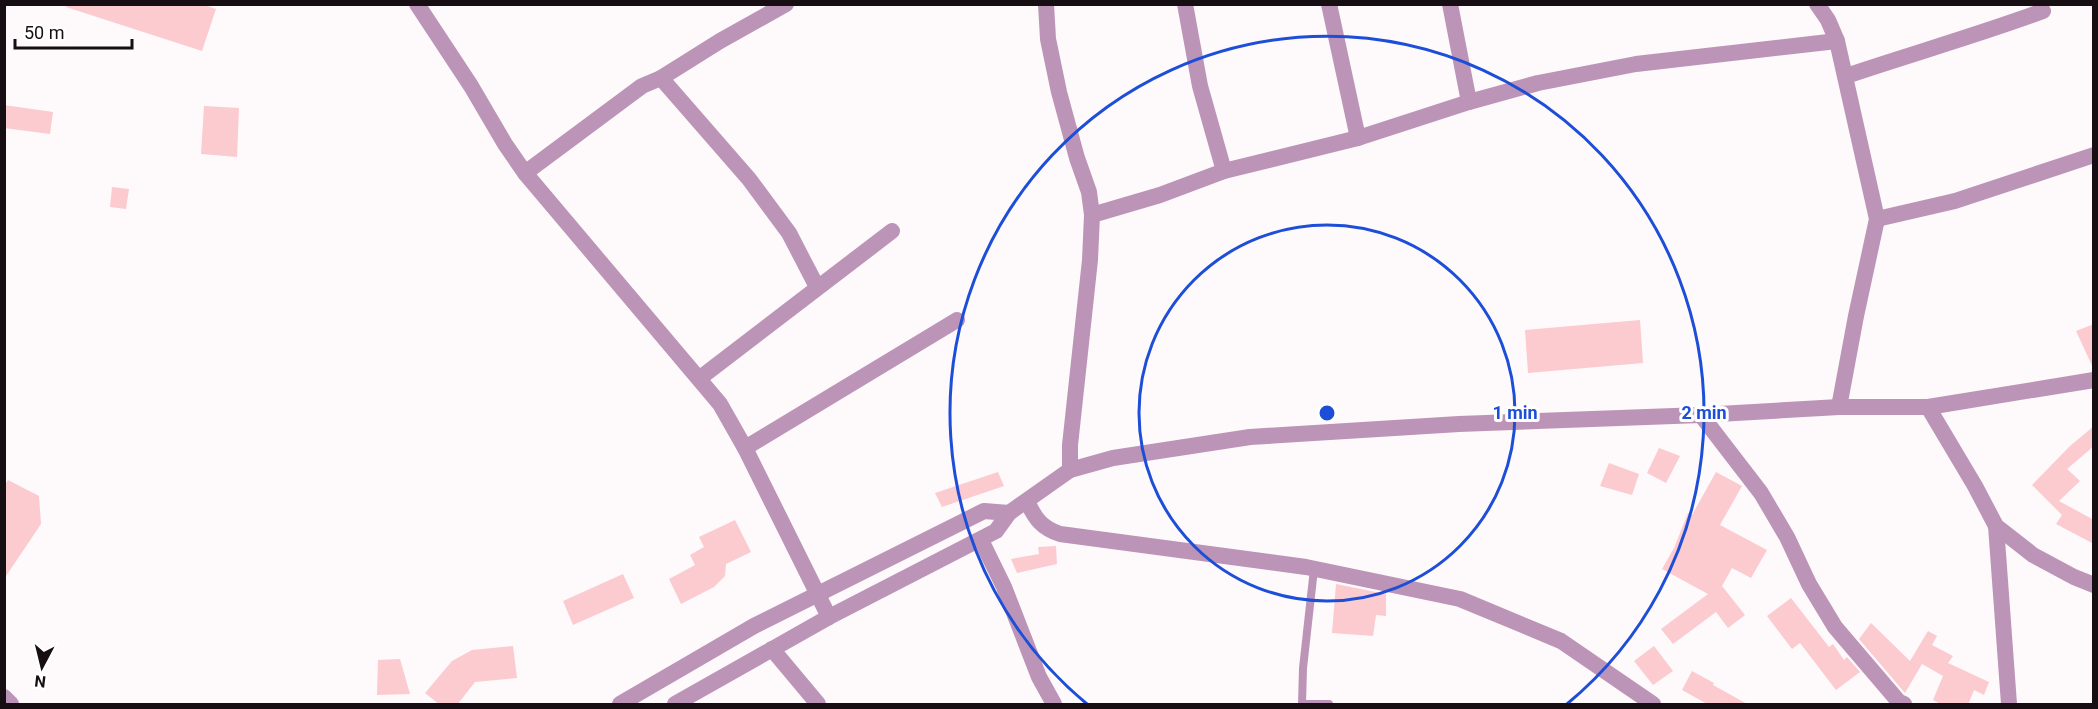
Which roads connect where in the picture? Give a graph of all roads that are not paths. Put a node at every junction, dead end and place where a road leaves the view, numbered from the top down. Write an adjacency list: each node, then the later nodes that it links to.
1 (417, 4): 17 (street)
2 (786, 4): 12 (street)
3 (1046, 4): 18 (street)
4 (1185, 4): 16 (street)
5 (1329, 4): 14 (street)
6 (1450, 4): 13 (street)
7 (1817, 4): 9 (street)
8 (2043, 11): 11 (street)
9 (1831, 12): 10 (street)
10 (1837, 41): 11 (street); 13 (street)
11 (1846, 76): 19 (street)
12 (661, 78): 17 (street); 21 (street)
13 (1468, 102): 14 (street)
14 (1358, 138): 16 (street)
15 (2094, 155): 19 (street)
16 (1224, 171): 18 (street)
17 (525, 174): 23 (street)
18 (1092, 215): 29 (street)
19 (1877, 219): 26 (street)
20 (892, 231): 21 (street)
21 (818, 287): 23 (street)
22 (957, 320): 28 (street)
23 (700, 378): 28 (street)
24 (2094, 380): 25 (street)
25 (1928, 407): 26 (street); 32 (street)
26 (1839, 408): 27 (street)
27 (1701, 415): 29 (street); 48 (street)
28 (745, 448): 36 (street)
29 (1070, 470): 30 (street)
30 (1027, 501): 31 (street); 34 (street)
31 (1009, 513): 33 (street); 36 (street)
32 (1996, 526): 35 (street); 49 (street)
33 (981, 540): 37 (street); 45 (street)
34 (1314, 569): 40 (lane); 47 (street)
35 (2094, 585)
36 (818, 595): 37 (street); 42 (street)
37 (829, 617): 38 (street)
38 (772, 649): 43 (street); 44 (street)
39 (4, 697): 41 (street)
40 (1302, 704): 46 (lane)
41 (11, 705)
42 (620, 705)
43 (675, 705)
44 (818, 705)
45 (1054, 705)
46 (1329, 705)
47 (1653, 705)
48 (1904, 705)
49 (2009, 705)

